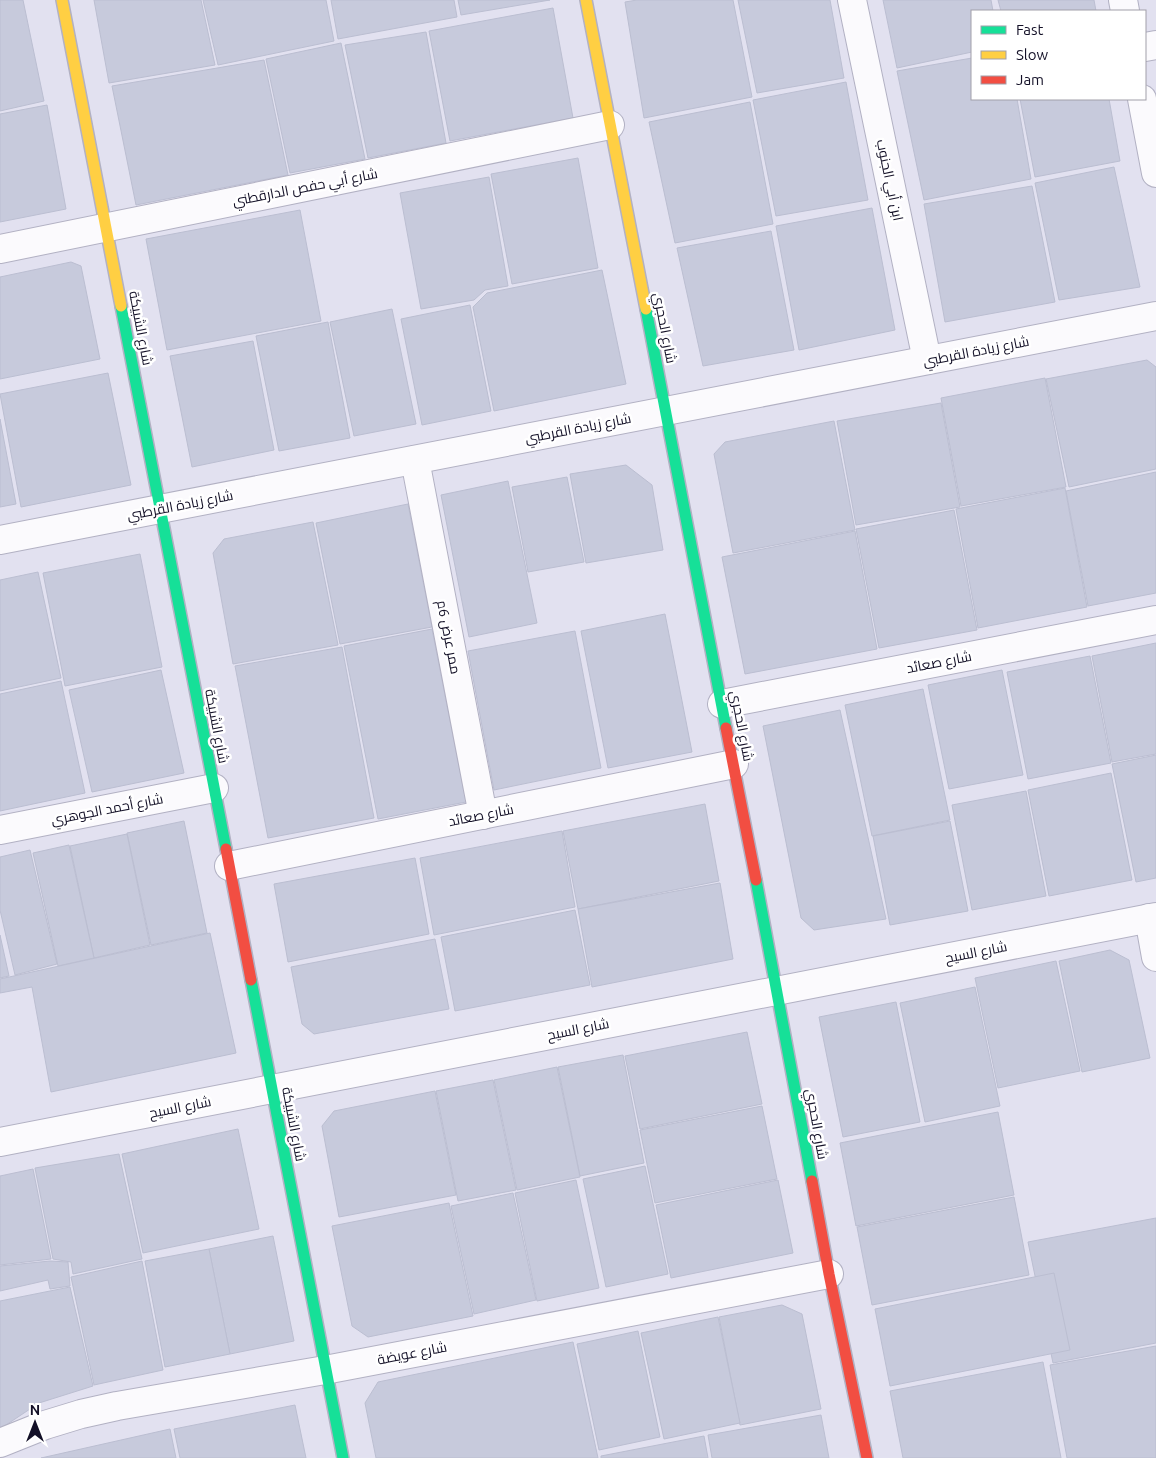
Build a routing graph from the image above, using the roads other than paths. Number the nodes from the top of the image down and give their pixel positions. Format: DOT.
graph roads {
  1 [pos="62,0"];
  2 [pos="586,0"];
  3 [pos="852,0"];
  4 [pos="1142,100"];
  5 [pos="610,125"];
  6 [pos="1156,173"];
  7 [pos="106,227"];
  8 [pos="0,249"];
  9 [pos="1156,316"];
  10 [pos="927,360"];
  11 [pos="665,411"];
  12 [pos="415,460"];
  13 [pos="160,509"];
  14 [pos="0,540"];
  15 [pos="1156,620"];
  16 [pos="722,704"];
  17 [pos="734,764"];
  18 [pos="214,788"];
  19 [pos="483,815"];
  20 [pos="0,830"];
  21 [pos="229,866"];
  22 [pos="1152,917"];
  23 [pos="1156,958"];
  24 [pos="777,990"];
  25 [pos="272,1089"];
  26 [pos="0,1142"];
  27 [pos="828,1274"];
  28 [pos="326,1370"];
  29 [pos="0,1444"];
  30 [pos="342,1458"];
  31 [pos="867,1458"];
  1 -- 7 [label="street, شارع الشبيكة"];
  2 -- 5 [label="street, شارع الحجري"];
  3 -- 10 [label="street, ابن أبي الجنوب"];
  4 -- 6 [label="street"];
  5 -- 7 [label="street, شارع أبي حفص الدارقطني"];
  5 -- 11 [label="street, شارع الحجري"];
  7 -- 8 [label="street, شارع أبي حفص الدارقطني"];
  7 -- 13 [label="street, شارع الشبيكة"];
  9 -- 10 [label="street, شارع زيادة القرطبي"];
  10 -- 11 [label="street, شارع زيادة القرطبي"];
  11 -- 12 [label="street, شارع زيادة القرطبي"];
  11 -- 16 [label="street, شارع الحجري"];
  12 -- 13 [label="street, شارع زيادة القرطبي"];
  12 -- 19 [label="street, ممر عرض 6م"];
  13 -- 14 [label="street, شارع زيادة القرطبي"];
  13 -- 18 [label="street, شارع الشبيكة"];
  15 -- 16 [label="street, شارع صعائد"];
  16 -- 17 [label="street, شارع الحجري"];
  17 -- 19 [label="street, شارع صعائد"];
  17 -- 24 [label="street, شارع الحجري"];
  18 -- 20 [label="street, شارع أحمد الجوهري"];
  18 -- 21 [label="street, شارع الشبيكة"];
  19 -- 21 [label="street, شارع صعائد"];
  21 -- 25 [label="street, شارع الشبيكة"];
  22 -- 23 [label="street"];
  22 -- 24 [label="street, شارع السيح"];
  24 -- 25 [label="street, شارع السيح"];
  24 -- 27 [label="street, شارع الحجري"];
  25 -- 26 [label="street, شارع السيح"];
  25 -- 28 [label="street, شارع الشبيكة"];
  27 -- 28 [label="street, شارع عويضة"];
  27 -- 31 [label="street, شارع الحجري"];
  28 -- 29 [label="street, شارع عويضة"];
  28 -- 30 [label="street, شارع الشبيكة"];
}
